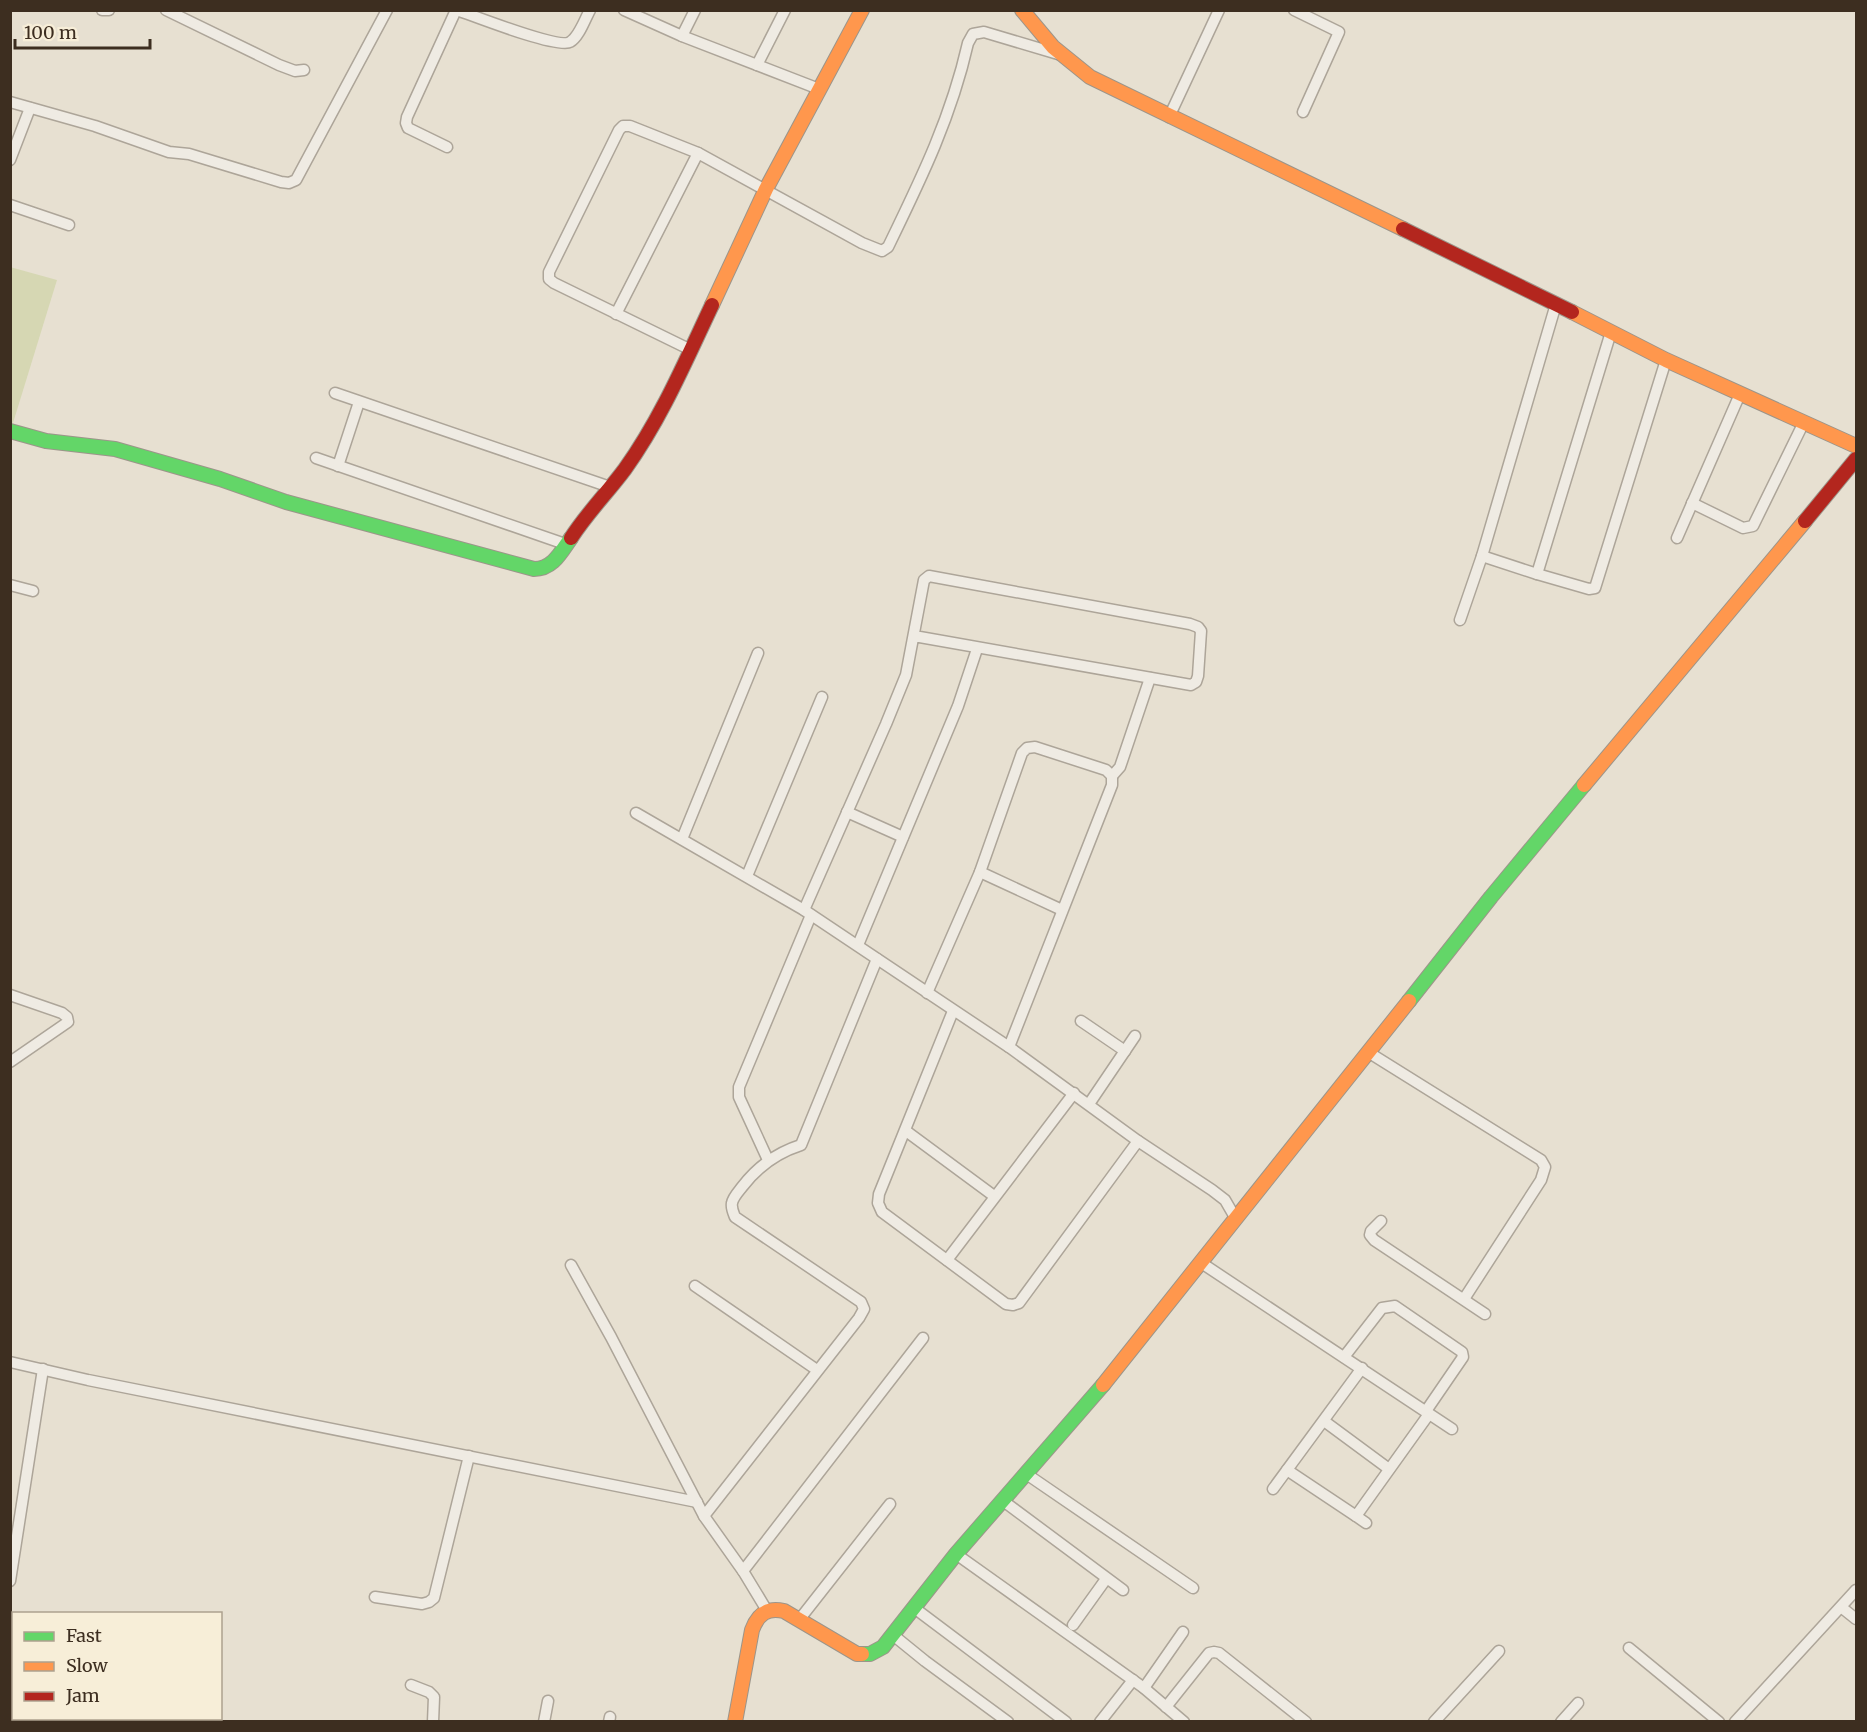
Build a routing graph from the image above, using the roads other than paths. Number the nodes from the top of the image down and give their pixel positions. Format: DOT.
graph roads {
  1 [pos="102,10"];
  2 [pos="109,10"];
  3 [pos="166,10"];
  4 [pos="387,10"];
  5 [pos="457,10"];
  6 [pos="590,10"];
  7 [pos="624,10"];
  8 [pos="695,10"];
  9 [pos="784,10"];
  10 [pos="862,10"];
  11 [pos="1022,10"];
  12 [pos="1218,10"];
  13 [pos="1294,10"];
  14 [pos="682,36"];
  15 [pos="1058,54"];
  16 [pos="757,65"];
  17 [pos="304,70"];
  18 [pos="819,88"];
  19 [pos="10,102"];
  20 [pos="30,108"];
  21 [pos="1303,112"];
  22 [pos="1169,117"];
  23 [pos="447,147"];
  24 [pos="698,153"];
  25 [pos="10,160"];
  26 [pos="766,189"];
  27 [pos="10,205"];
  28 [pos="69,225"];
  29 [pos="1556,304"];
  30 [pos="616,314"];
  31 [pos="1611,332"];
  32 [pos="691,350"];
  33 [pos="1666,360"];
  34 [pos="335,393"];
  35 [pos="1740,394"];
  36 [pos="359,402"];
  37 [pos="1803,422"];
  38 [pos="10,431"];
  39 [pos="1857,446"];
  40 [pos="316,458"];
  41 [pos="1857,459"];
  42 [pos="338,466"];
  43 [pos="610,487"];
  44 [pos="1692,502"];
  45 [pos="1677,538"];
  46 [pos="565,544"];
  47 [pos="1482,556"];
  48 [pos="1537,574"];
  49 [pos="10,585"];
  50 [pos="33,591"];
  51 [pos="1460,620"];
  52 [pos="914,636"];
  53 [pos="977,649"];
  54 [pos="758,653"];
  55 [pos="1150,678"];
  56 [pos="822,698"];
  57 [pos="1112,776"];
  58 [pos="847,812"];
  59 [pos="636,813"];
  60 [pos="903,837"];
  61 [pos="682,839"];
  62 [pos="980,872"];
  63 [pos="747,876"];
  64 [pos="1062,910"];
  65 [pos="807,913"];
  66 [pos="858,945"];
  67 [pos="877,959"];
  68 [pos="927,993"];
  69 [pos="10,995"];
  70 [pos="953,1011"];
  71 [pos="1081,1021"];
  72 [pos="1135,1036"];
  73 [pos="1009,1047"];
  74 [pos="1125,1051"];
  75 [pos="1368,1052"];
  76 [pos="10,1062"];
  77 [pos="1074,1094"];
  78 [pos="1089,1104"];
  79 [pos="906,1131"];
  80 [pos="1138,1141"];
  81 [pos="768,1160"];
  82 [pos="994,1196"];
  83 [pos="1236,1219"];
  84 [pos="1381,1221"];
  85 [pos="947,1260"];
  86 [pos="1200,1262"];
  87 [pos="571,1265"];
  88 [pos="695,1286"];
  89 [pos="1464,1299"];
  90 [pos="1485,1314"];
  91 [pos="923,1338"];
  92 [pos="1344,1357"];
  93 [pos="10,1362"];
  94 [pos="1362,1368"];
  95 [pos="43,1369"];
  96 [pos="817,1370"];
  97 [pos="1427,1412"];
  98 [pos="1324,1420"];
  99 [pos="1452,1429"];
  100 [pos="469,1456"];
  101 [pos="1389,1469"];
  102 [pos="1287,1470"];
  103 [pos="1025,1473"];
  104 [pos="1273,1489"];
  105 [pos="1002,1500"];
  106 [pos="697,1502"];
  107 [pos="890,1504"];
  108 [pos="704,1515"];
  109 [pos="1356,1516"];
  110 [pos="1366,1523"];
  111 [pos="956,1554"];
  112 [pos="743,1571"];
  113 [pos="1106,1579"];
  114 [pos="10,1581"];
  115 [pos="1193,1588"];
  116 [pos="1123,1590"];
  117 [pos="1857,1590"];
  118 [pos="375,1598"];
  119 [pos="913,1607"];
  120 [pos="1841,1607"];
  121 [pos="766,1609"];
  122 [pos="1857,1619"];
  123 [pos="799,1620"];
  124 [pos="1073,1624"];
  125 [pos="1183,1632"];
  126 [pos="893,1635"];
  127 [pos="1629,1648"];
  128 [pos="1499,1651"];
  129 [pos="1133,1680"];
  130 [pos="411,1685"];
  131 [pos="1144,1688"];
  132 [pos="548,1701"];
  133 [pos="1578,1703"];
  134 [pos="1166,1707"];
  135 [pos="434,1722"];
  136 [pos="544,1722"];
  137 [pos="735,1722"];
  138 [pos="1008,1722"];
  139 [pos="1066,1722"];
  140 [pos="1100,1722"];
  141 [pos="1184,1722"];
  142 [pos="1306,1722"];
  143 [pos="1434,1722"];
  144 [pos="1561,1722"];
  145 [pos="1719,1722"];
  146 [pos="1735,1722"];
  1 -- 2 [label="street"];
  3 -- 17 [label="street"];
  4 -- 20 [label="street"];
  5 -- 6 [label="street"];
  5 -- 23 [label="street"];
  7 -- 14 [label="street"];
  8 -- 14 [label="street"];
  9 -- 16 [label="street"];
  10 -- 18 [label="street"];
  11 -- 15 [label="street"];
  12 -- 22 [label="street"];
  13 -- 21 [label="street"];
  14 -- 16 [label="street"];
  15 -- 22 [label="street"];
  15 -- 26 [label="street"];
  16 -- 18 [label="street"];
  18 -- 26 [label="street"];
  19 -- 20 [label="street"];
  20 -- 25 [label="street"];
  22 -- 29 [label="street"];
  24 -- 26 [label="street"];
  24 -- 30 [label="street"];
  24 -- 30 [label="street"];
  26 -- 32 [label="street"];
  27 -- 28 [label="street"];
  29 -- 31 [label="street"];
  29 -- 47 [label="street"];
  30 -- 32 [label="street"];
  31 -- 33 [label="street"];
  31 -- 48 [label="street"];
  32 -- 43 [label="street"];
  33 -- 35 [label="street"];
  33 -- 48 [label="street"];
  34 -- 36 [label="street"];
  35 -- 37 [label="street"];
  35 -- 44 [label="street"];
  36 -- 42 [label="street"];
  36 -- 43 [label="street"];
  37 -- 39 [label="street"];
  37 -- 44 [label="street"];
  38 -- 46 [label="street"];
  40 -- 42 [label="street"];
  41 -- 75 [label="street"];
  42 -- 46 [label="street"];
  43 -- 46 [label="street"];
  44 -- 45 [label="street"];
  47 -- 48 [label="street"];
  47 -- 51 [label="street"];
  49 -- 50 [label="street"];
  52 -- 53 [label="street"];
  52 -- 55 [label="street"];
  52 -- 58 [label="street"];
  53 -- 55 [label="street"];
  53 -- 60 [label="street"];
  54 -- 61 [label="street"];
  55 -- 57 [label="street"];
  56 -- 63 [label="street"];
  57 -- 62 [label="street"];
  57 -- 64 [label="street"];
  58 -- 60 [label="street"];
  58 -- 65 [label="street"];
  59 -- 61 [label="street"];
  60 -- 66 [label="street"];
  61 -- 63 [label="street"];
  62 -- 64 [label="street"];
  62 -- 68 [label="street"];
  63 -- 65 [label="street"];
  64 -- 73 [label="street"];
  65 -- 66 [label="street"];
  65 -- 81 [label="street"];
  66 -- 67 [label="street"];
  67 -- 68 [label="street"];
  67 -- 81 [label="street"];
  68 -- 70 [label="street"];
  69 -- 76 [label="street"];
  70 -- 73 [label="street"];
  70 -- 79 [label="street"];
  71 -- 74 [label="street"];
  72 -- 74 [label="street"];
  73 -- 77 [label="street"];
  74 -- 78 [label="street"];
  75 -- 83 [label="street"];
  75 -- 89 [label="street"];
  77 -- 78 [label="street"];
  77 -- 82 [label="street"];
  78 -- 80 [label="street"];
  79 -- 82 [label="street"];
  79 -- 85 [label="street"];
  80 -- 83 [label="street"];
  80 -- 85 [label="street"];
  81 -- 96 [label="street"];
  82 -- 85 [label="street"];
  83 -- 86 [label="street"];
  84 -- 89 [label="street"];
  86 -- 92 [label="street"];
  86 -- 103 [label="street"];
  87 -- 106 [label="street"];
  88 -- 96 [label="street"];
  89 -- 90 [label="street"];
  91 -- 112 [label="street"];
  92 -- 94 [label="street"];
  92 -- 97 [label="street"];
  93 -- 95 [label="street"];
  94 -- 97 [label="street"];
  94 -- 98 [label="street"];
  95 -- 100 [label="street"];
  95 -- 114 [label="street"];
  96 -- 108 [label="street"];
  97 -- 99 [label="street"];
  97 -- 101 [label="street"];
  98 -- 101 [label="street"];
  98 -- 102 [label="street"];
  100 -- 106 [label="street"];
  100 -- 118 [label="street"];
  101 -- 109 [label="street"];
  102 -- 104 [label="street"];
  102 -- 109 [label="street"];
  103 -- 105 [label="street"];
  103 -- 115 [label="street"];
  105 -- 111 [label="street"];
  105 -- 113 [label="street"];
  106 -- 108 [label="street"];
  107 -- 123 [label="street"];
  108 -- 112 [label="street"];
  109 -- 110 [label="street"];
  111 -- 119 [label="street"];
  111 -- 129 [label="street"];
  112 -- 121 [label="street"];
  113 -- 116 [label="street"];
  113 -- 124 [label="street"];
  117 -- 120 [label="street"];
  119 -- 126 [label="street"];
  119 -- 139 [label="street"];
  120 -- 122 [label="street"];
  120 -- 146 [label="street"];
  121 -- 123 [label="street"];
  121 -- 137 [label="street"];
  123 -- 126 [label="street"];
  125 -- 131 [label="street"];
  126 -- 138 [label="street"];
  127 -- 145 [label="street"];
  128 -- 143 [label="street"];
  129 -- 131 [label="street"];
  129 -- 140 [label="street"];
  130 -- 135 [label="street"];
  131 -- 134 [label="street"];
  132 -- 136 [label="street"];
  133 -- 144 [label="street"];
  134 -- 141 [label="street"];
  134 -- 142 [label="street"];
}
